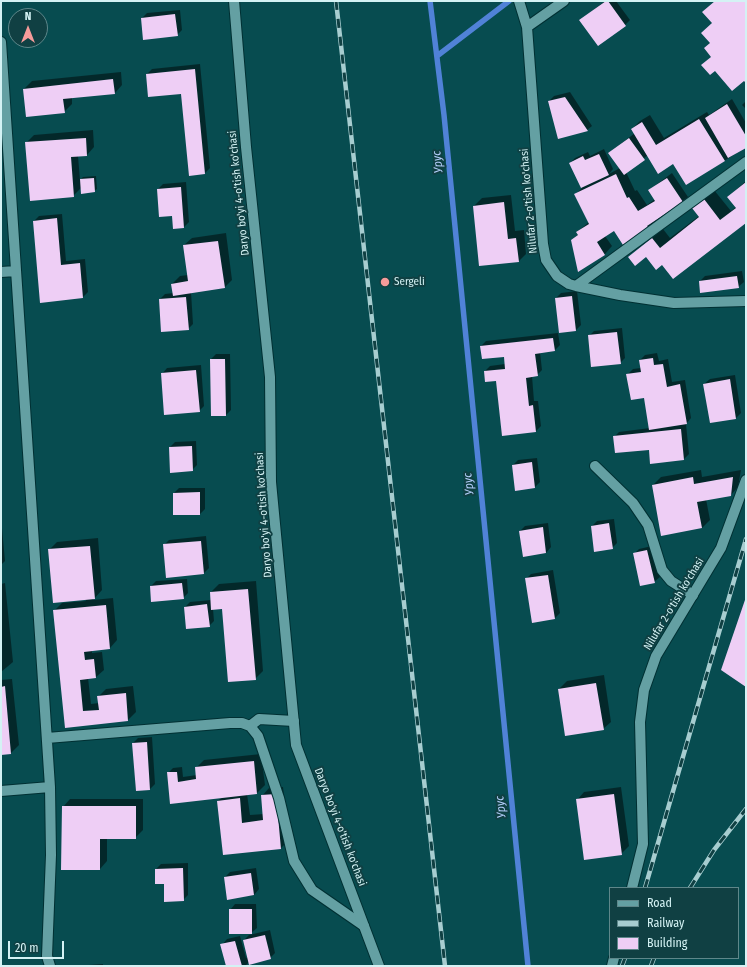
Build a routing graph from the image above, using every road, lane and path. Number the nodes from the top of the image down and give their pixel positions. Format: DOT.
graph roads {
  1 [pos="234,1"];
  2 [pos="519,1"];
  3 [pos="564,1"];
  4 [pos="527,28"];
  5 [pos="1,42"];
  6 [pos="746,162"];
  7 [pos="16,271"];
  8 [pos="1,272"];
  9 [pos="576,286"];
  10 [pos="746,300"];
  11 [pos="595,466"];
  12 [pos="746,480"];
  13 [pos="694,595"];
  14 [pos="294,722"];
  15 [pos="250,726"];
  16 [pos="47,738"];
  17 [pos="50,787"];
  18 [pos="1,791"];
  19 [pos="632,887"];
  20 [pos="364,926"];
  21 [pos="50,966"];
  22 [pos="379,966"];
  1 -- 14 [label="street, Daryo bo'yi 4-o'tish ko'chasi"];
  2 -- 4 [label="street, Nilufar 2-o'tish ko'chasi"];
  3 -- 4 [label="street"];
  4 -- 9 [label="street, Nilufar 2-o'tish ko'chasi"];
  5 -- 7 [label="street"];
  6 -- 9 [label="street"];
  7 -- 8 [label="street"];
  7 -- 16 [label="street"];
  9 -- 10 [label="street, Nilufar 2-o'tish ko'chasi"];
  11 -- 13 [label="street"];
  12 -- 13 [label="street, Nilufar 2-o'tish ko'chasi"];
  13 -- 19 [label="street, Nilufar 2-o'tish ko'chasi"];
  14 -- 15 [label="street"];
  14 -- 20 [label="street, Daryo bo'yi 4-o'tish ko'chasi"];
  15 -- 16 [label="street"];
  15 -- 20 [label="street"];
  16 -- 17 [label="street"];
  17 -- 18 [label="street"];
  17 -- 21 [label="street"];
  20 -- 22 [label="street, Daryo bo'yi 4-o'tish ko'chasi"];
}
